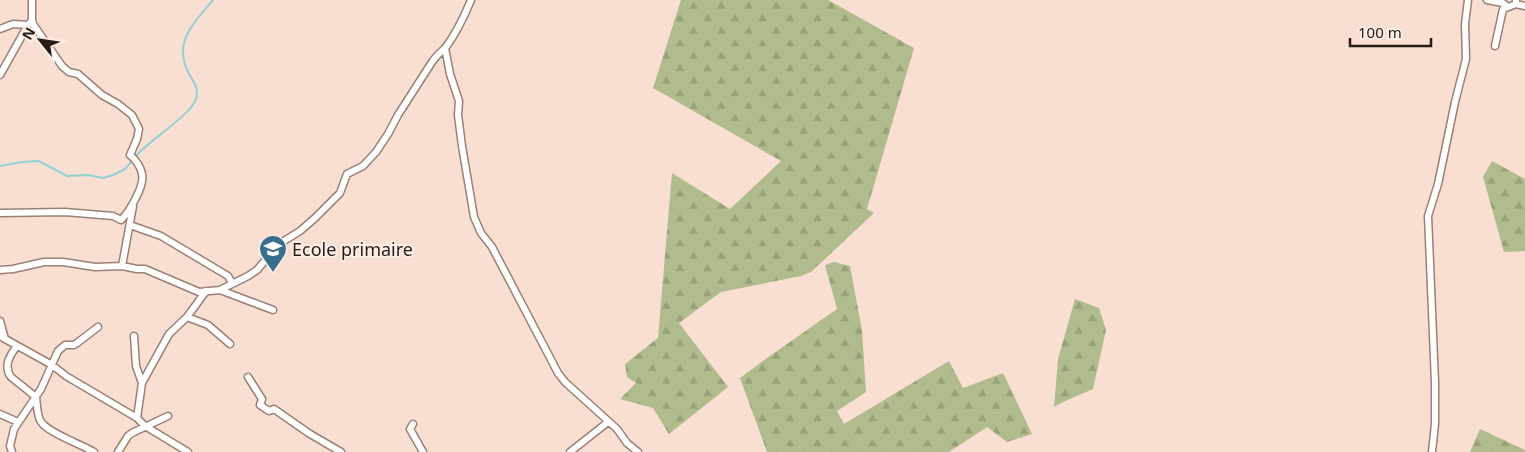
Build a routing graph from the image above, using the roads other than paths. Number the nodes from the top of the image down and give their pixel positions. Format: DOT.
graph roads {
  1 [pos="471,0"];
  2 [pos="1468,0"];
  3 [pos="1487,0"];
  4 [pos="30,1"];
  5 [pos="1516,2"];
  6 [pos="1525,6"];
  7 [pos="1508,7"];
  8 [pos="30,22"];
  9 [pos="0,29"];
  10 [pos="1495,46"];
  11 [pos="445,48"];
  12 [pos="0,75"];
  13 [pos="133,202"];
  14 [pos="0,213"];
  15 [pos="130,226"];
  16 [pos="122,266"];
  17 [pos="0,270"];
  18 [pos="232,283"];
  19 [pos="220,290"];
  20 [pos="206,291"];
  21 [pos="273,310"];
  22 [pos="187,316"];
  23 [pos="0,321"];
  24 [pos="98,327"];
  25 [pos="134,336"];
  26 [pos="3,337"];
  27 [pos="230,344"];
  28 [pos="17,346"];
  29 [pos="52,365"];
  30 [pos="248,377"];
  31 [pos="142,383"];
  32 [pos="36,397"];
  33 [pos="0,414"];
  34 [pos="168,416"];
  35 [pos="137,418"];
  36 [pos="18,422"];
  37 [pos="608,422"];
  38 [pos="413,424"];
  39 [pos="145,426"];
  40 [pos="180,448"];
  41 [pos="12,452"];
  42 [pos="94,452"];
  43 [pos="118,452"];
  44 [pos="173,452"];
  45 [pos="188,452"];
  46 [pos="340,452"];
  47 [pos="423,452"];
  48 [pos="570,452"];
  49 [pos="638,452"];
  50 [pos="1432,452"];
  1 -- 11 [label="street"];
  2 -- 50 [label="street"];
  3 -- 7 [label="street"];
  4 -- 8 [label="street"];
  5 -- 6 [label="street"];
  5 -- 7 [label="street"];
  7 -- 10 [label="street"];
  8 -- 9 [label="street"];
  8 -- 12 [label="street"];
  8 -- 13 [label="street"];
  11 -- 18 [label="street"];
  11 -- 37 [label="street"];
  13 -- 14 [label="street"];
  13 -- 15 [label="street"];
  15 -- 16 [label="street"];
  15 -- 18 [label="street"];
  16 -- 17 [label="street"];
  16 -- 20 [label="street"];
  18 -- 19 [label="street"];
  19 -- 20 [label="street"];
  19 -- 21 [label="street"];
  20 -- 22 [label="street"];
  22 -- 27 [label="street"];
  22 -- 31 [label="street"];
  23 -- 26 [label="street"];
  24 -- 29 [label="street"];
  25 -- 31 [label="street"];
  26 -- 28 [label="street"];
  28 -- 29 [label="street"];
  28 -- 32 [label="street"];
  29 -- 32 [label="street"];
  29 -- 35 [label="street"];
  30 -- 46 [label="street"];
  31 -- 35 [label="street"];
  32 -- 36 [label="street"];
  32 -- 42 [label="street"];
  33 -- 36 [label="street"];
  34 -- 39 [label="street"];
  35 -- 39 [label="street"];
  36 -- 41 [label="street"];
  37 -- 48 [label="street"];
  37 -- 49 [label="street"];
  38 -- 47 [label="street"];
  39 -- 40 [label="street"];
  39 -- 43 [label="street"];
  40 -- 44 [label="street"];
  40 -- 45 [label="street"];
}
